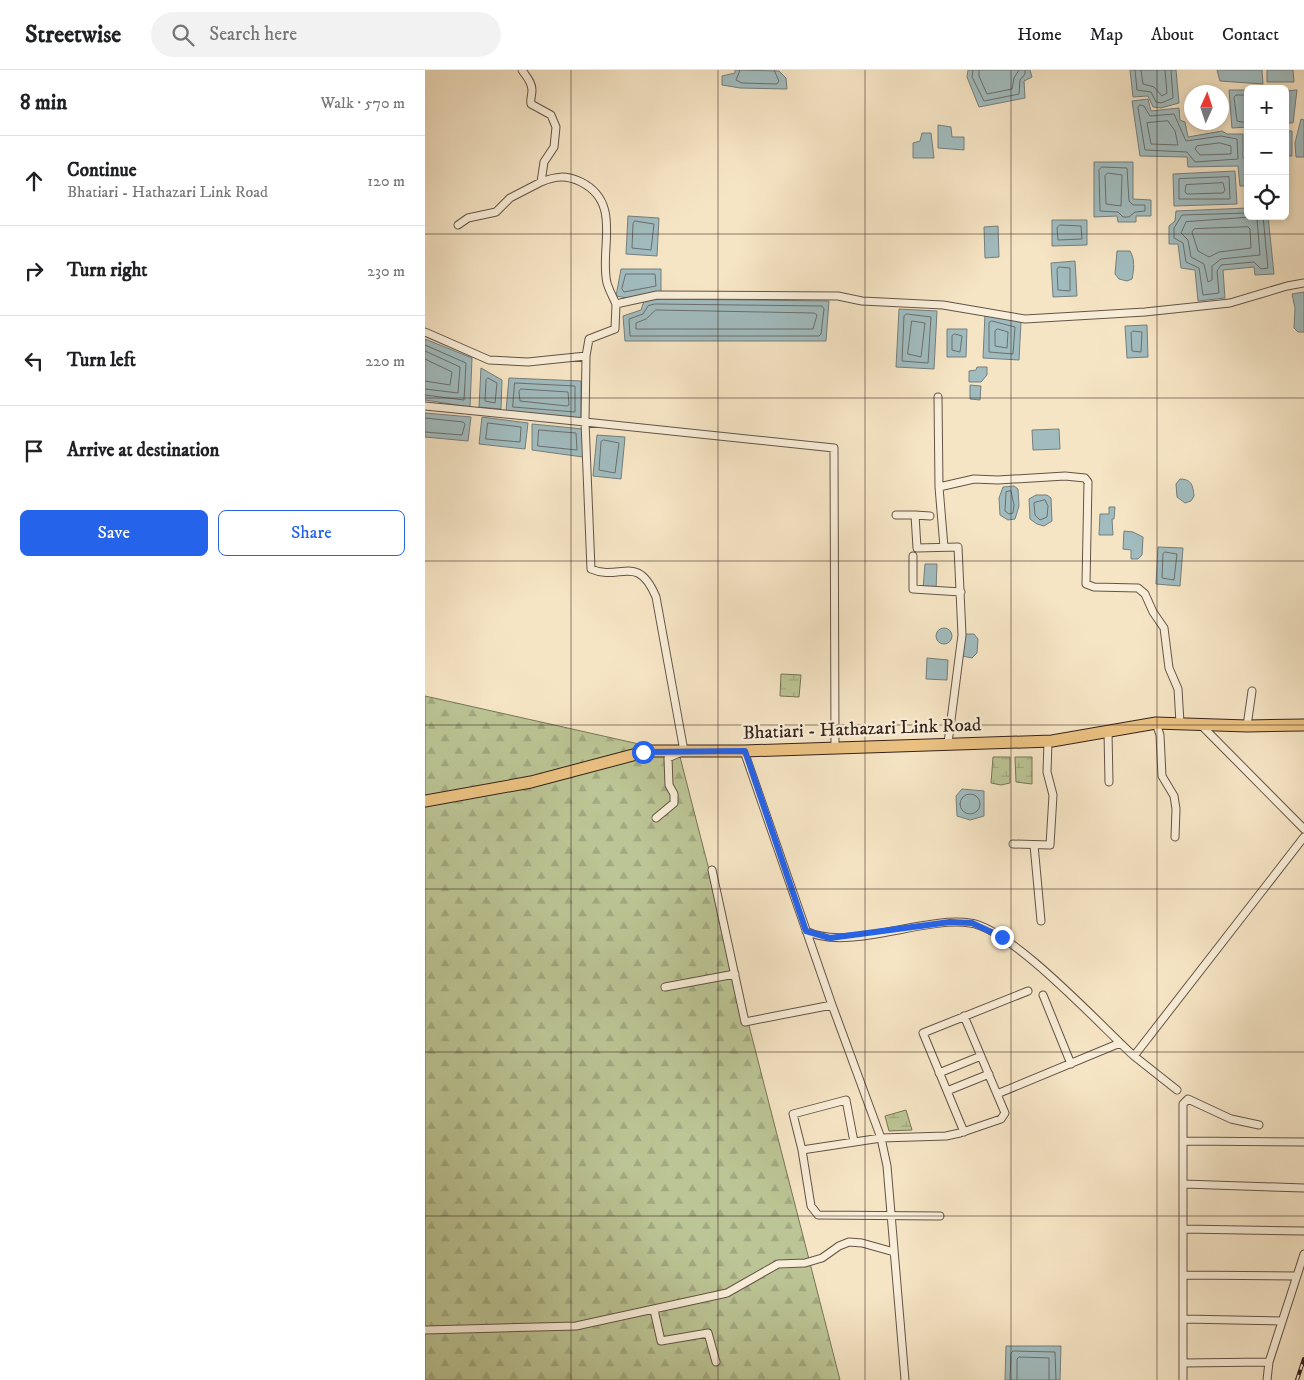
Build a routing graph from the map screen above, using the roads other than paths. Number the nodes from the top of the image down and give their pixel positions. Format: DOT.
graph roads {
  1 [pos="522,70"];
  2 [pos="541,182"];
  3 [pos="458,225"];
  4 [pos="1304,283"];
  5 [pos="616,304"];
  6 [pos="425,332"];
  7 [pos="586,356"];
  8 [pos="938,397"];
  9 [pos="425,406"];
  10 [pos="585,422"];
  11 [pos="939,487"];
  12 [pos="896,514"];
  13 [pos="915,515"];
  14 [pos="930,516"];
  15 [pos="944,548"];
  16 [pos="913,556"];
  17 [pos="961,592"];
  18 [pos="1252,691"];
  19 [pos="1156,723"];
  20 [pos="1180,723"];
  21 [pos="1200,724"];
  22 [pos="1304,725"];
  23 [pos="1247,726"];
  24 [pos="1108,732"];
  25 [pos="1048,741"];
  26 [pos="949,743"];
  27 [pos="835,747"];
  28 [pos="684,751"];
  29 [pos="745,751"];
  30 [pos="1109,782"];
  31 [pos="425,801"];
  32 [pos="656,818"];
  33 [pos="1304,829"];
  34 [pos="1175,837"];
  35 [pos="1304,837"];
  36 [pos="1013,844"];
  37 [pos="1035,845"];
  38 [pos="712,870"];
  39 [pos="1041,921"];
  40 [pos="806,931"];
  41 [pos="735,974"];
  42 [pos="665,987"];
  43 [pos="1028,991"];
  44 [pos="1043,995"];
  45 [pos="832,1005"];
  46 [pos="964,1016"];
  47 [pos="1121,1044"];
  48 [pos="981,1056"];
  49 [pos="1134,1056"];
  50 [pos="1071,1064"];
  51 [pos="939,1073"];
  52 [pos="989,1074"];
  53 [pos="1177,1090"];
  54 [pos="947,1091"];
  55 [pos="997,1094"];
  56 [pos="1259,1125"];
  57 [pos="964,1132"];
  58 [pos="881,1138"];
  59 [pos="1183,1141"];
  60 [pos="854,1142"];
  61 [pos="1304,1142"];
  62 [pos="803,1150"];
  63 [pos="1183,1184"];
  64 [pos="1304,1188"];
  65 [pos="939,1216"];
  66 [pos="890,1217"];
  67 [pos="1183,1229"];
  68 [pos="1304,1231"];
  69 [pos="895,1252"];
  70 [pos="1304,1254"];
  71 [pos="1183,1275"];
  72 [pos="1296,1276"];
  73 [pos="654,1310"];
  74 [pos="1183,1319"];
  75 [pos="1282,1321"];
  76 [pos="425,1330"];
  77 [pos="716,1362"];
  78 [pos="1269,1362"];
  79 [pos="1183,1363"];
  80 [pos="905,1380"];
  81 [pos="1183,1380"];
  82 [pos="1267,1380"];
  1 -- 2 [label="street"];
  2 -- 3 [label="street"];
  2 -- 5 [label="street"];
  4 -- 5 [label="street"];
  5 -- 7 [label="street"];
  6 -- 7 [label="street"];
  7 -- 10 [label="street"];
  8 -- 11 [label="street"];
  9 -- 10 [label="street"];
  10 -- 27 [label="street"];
  10 -- 28 [label="street"];
  11 -- 15 [label="street"];
  11 -- 20 [label="street"];
  12 -- 13 [label="street"];
  13 -- 14 [label="street"];
  13 -- 15 [label="street"];
  15 -- 17 [label="street"];
  16 -- 17 [label="street"];
  17 -- 26 [label="street"];
  18 -- 23 [label="street"];
  19 -- 20 [label="main road, Bhatiari - Hathazari Link Road"];
  19 -- 24 [label="main road, Bhatiari - Hathazari Link Road"];
  19 -- 34 [label="street"];
  20 -- 21 [label="main road, Bhatiari - Hathazari Link Road"];
  21 -- 23 [label="main road, Bhatiari - Hathazari Link Road"];
  21 -- 33 [label="street"];
  22 -- 23 [label="main road, Bhatiari - Hathazari Link Road"];
  24 -- 25 [label="main road, Bhatiari - Hathazari Link Road"];
  24 -- 30 [label="street"];
  25 -- 26 [label="main road, Bhatiari - Hathazari Link Road"];
  25 -- 37 [label="street"];
  26 -- 27 [label="main road, Bhatiari - Hathazari Link Road"];
  27 -- 29 [label="main road, Bhatiari - Hathazari Link Road"];
  28 -- 29 [label="main road, Bhatiari - Hathazari Link Road"];
  28 -- 31 [label="main road, Bhatiari - Hathazari Link Road"];
  28 -- 32 [label="street"];
  29 -- 40 [label="street"];
  35 -- 49 [label="street"];
  36 -- 37 [label="street"];
  37 -- 39 [label="street"];
  38 -- 41 [label="street"];
  40 -- 45 [label="street"];
  40 -- 47 [label="street"];
  41 -- 42 [label="street"];
  41 -- 45 [label="street"];
  43 -- 46 [label="street"];
  44 -- 50 [label="street"];
  45 -- 58 [label="street"];
  46 -- 48 [label="street"];
  46 -- 51 [label="street"];
  47 -- 49 [label="street"];
  47 -- 50 [label="street"];
  48 -- 51 [label="street"];
  48 -- 52 [label="street"];
  49 -- 53 [label="street"];
  50 -- 55 [label="street"];
  51 -- 54 [label="street"];
  52 -- 54 [label="street"];
  52 -- 55 [label="street"];
  54 -- 57 [label="street"];
  55 -- 57 [label="street"];
  56 -- 59 [label="street"];
  57 -- 58 [label="street"];
  58 -- 60 [label="street"];
  58 -- 66 [label="street"];
  59 -- 61 [label="street"];
  59 -- 63 [label="street"];
  60 -- 62 [label="street"];
  60 -- 62 [label="street"];
  62 -- 66 [label="street"];
  63 -- 64 [label="street"];
  63 -- 67 [label="street"];
  65 -- 66 [label="street"];
  66 -- 69 [label="street"];
  67 -- 68 [label="street"];
  67 -- 71 [label="street"];
  69 -- 73 [label="street"];
  69 -- 80 [label="street"];
  70 -- 72 [label="street"];
  71 -- 72 [label="street"];
  71 -- 74 [label="street"];
  72 -- 75 [label="street"];
  73 -- 76 [label="street"];
  73 -- 77 [label="street"];
  74 -- 75 [label="street"];
  74 -- 79 [label="street"];
  75 -- 78 [label="street"];
  78 -- 79 [label="street"];
  78 -- 82 [label="street"];
  79 -- 81 [label="street"];
}
